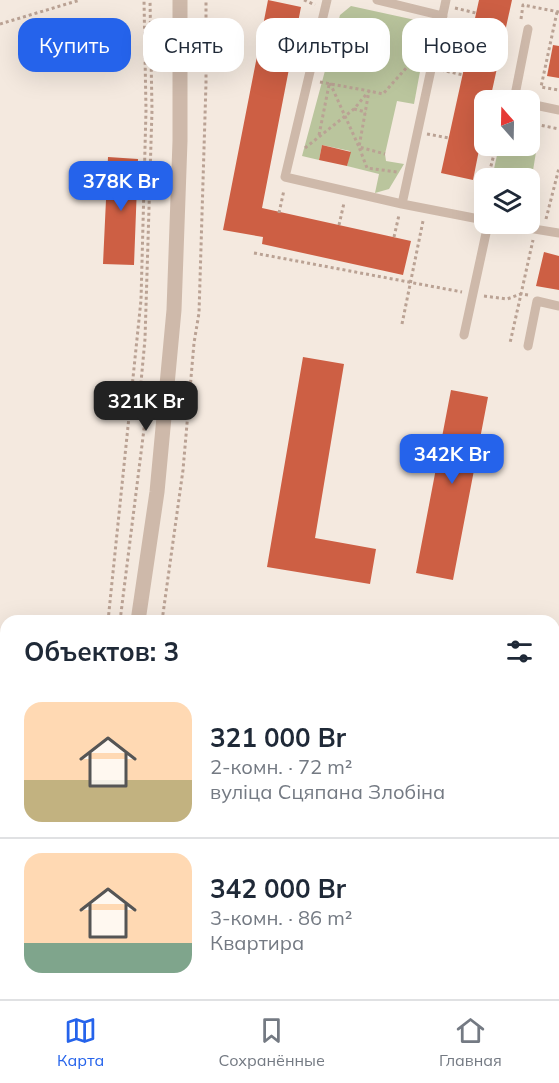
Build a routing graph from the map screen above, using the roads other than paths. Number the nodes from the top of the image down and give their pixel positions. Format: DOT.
graph roads {
  1 [pos="180,0"];
  2 [pos="376,0"];
  3 [pos="446,0"];
  4 [pos="323,3"];
  5 [pos="443,16"];
  6 [pos="528,29"];
  7 [pos="516,90"];
  8 [pos="540,106"];
  9 [pos="559,110"];
  10 [pos="402,204"];
  11 [pos="474,218"];
  12 [pos="540,231"];
  13 [pos="559,233"];
  14 [pos="486,234"];
  15 [pos="559,306"];
  16 [pos="464,335"];
  17 [pos="528,346"];
  18 [pos="139,615"];
  1 -- 18 [label="street"];
  2 -- 5 [label="lane"];
  3 -- 5 [label="lane"];
  4 -- 10 [label="lane"];
  5 -- 10 [label="lane"];
  6 -- 7 [label="lane"];
  8 -- 9 [label="lane"];
  10 -- 11 [label="lane"];
  12 -- 13 [label="lane"];
  14 -- 16 [label="lane"];
  15 -- 17 [label="lane"];
}
